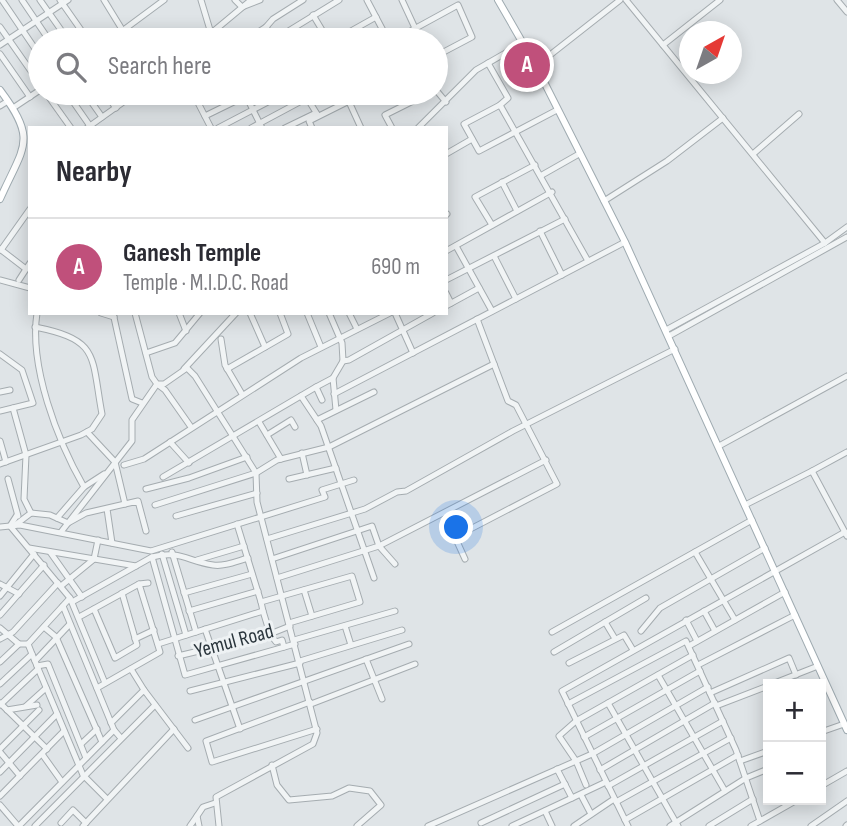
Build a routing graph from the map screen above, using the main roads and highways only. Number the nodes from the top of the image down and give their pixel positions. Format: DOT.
graph roads {
  1 [pos="500,1"];
  2 [pos="0,90"];
  3 [pos="27,139"];
  4 [pos="0,199"];
  5 [pos="846,727"];
  1 -- 5 [label="main road"];
  2 -- 3 [label="main road"];
  3 -- 4 [label="main road"];
}
